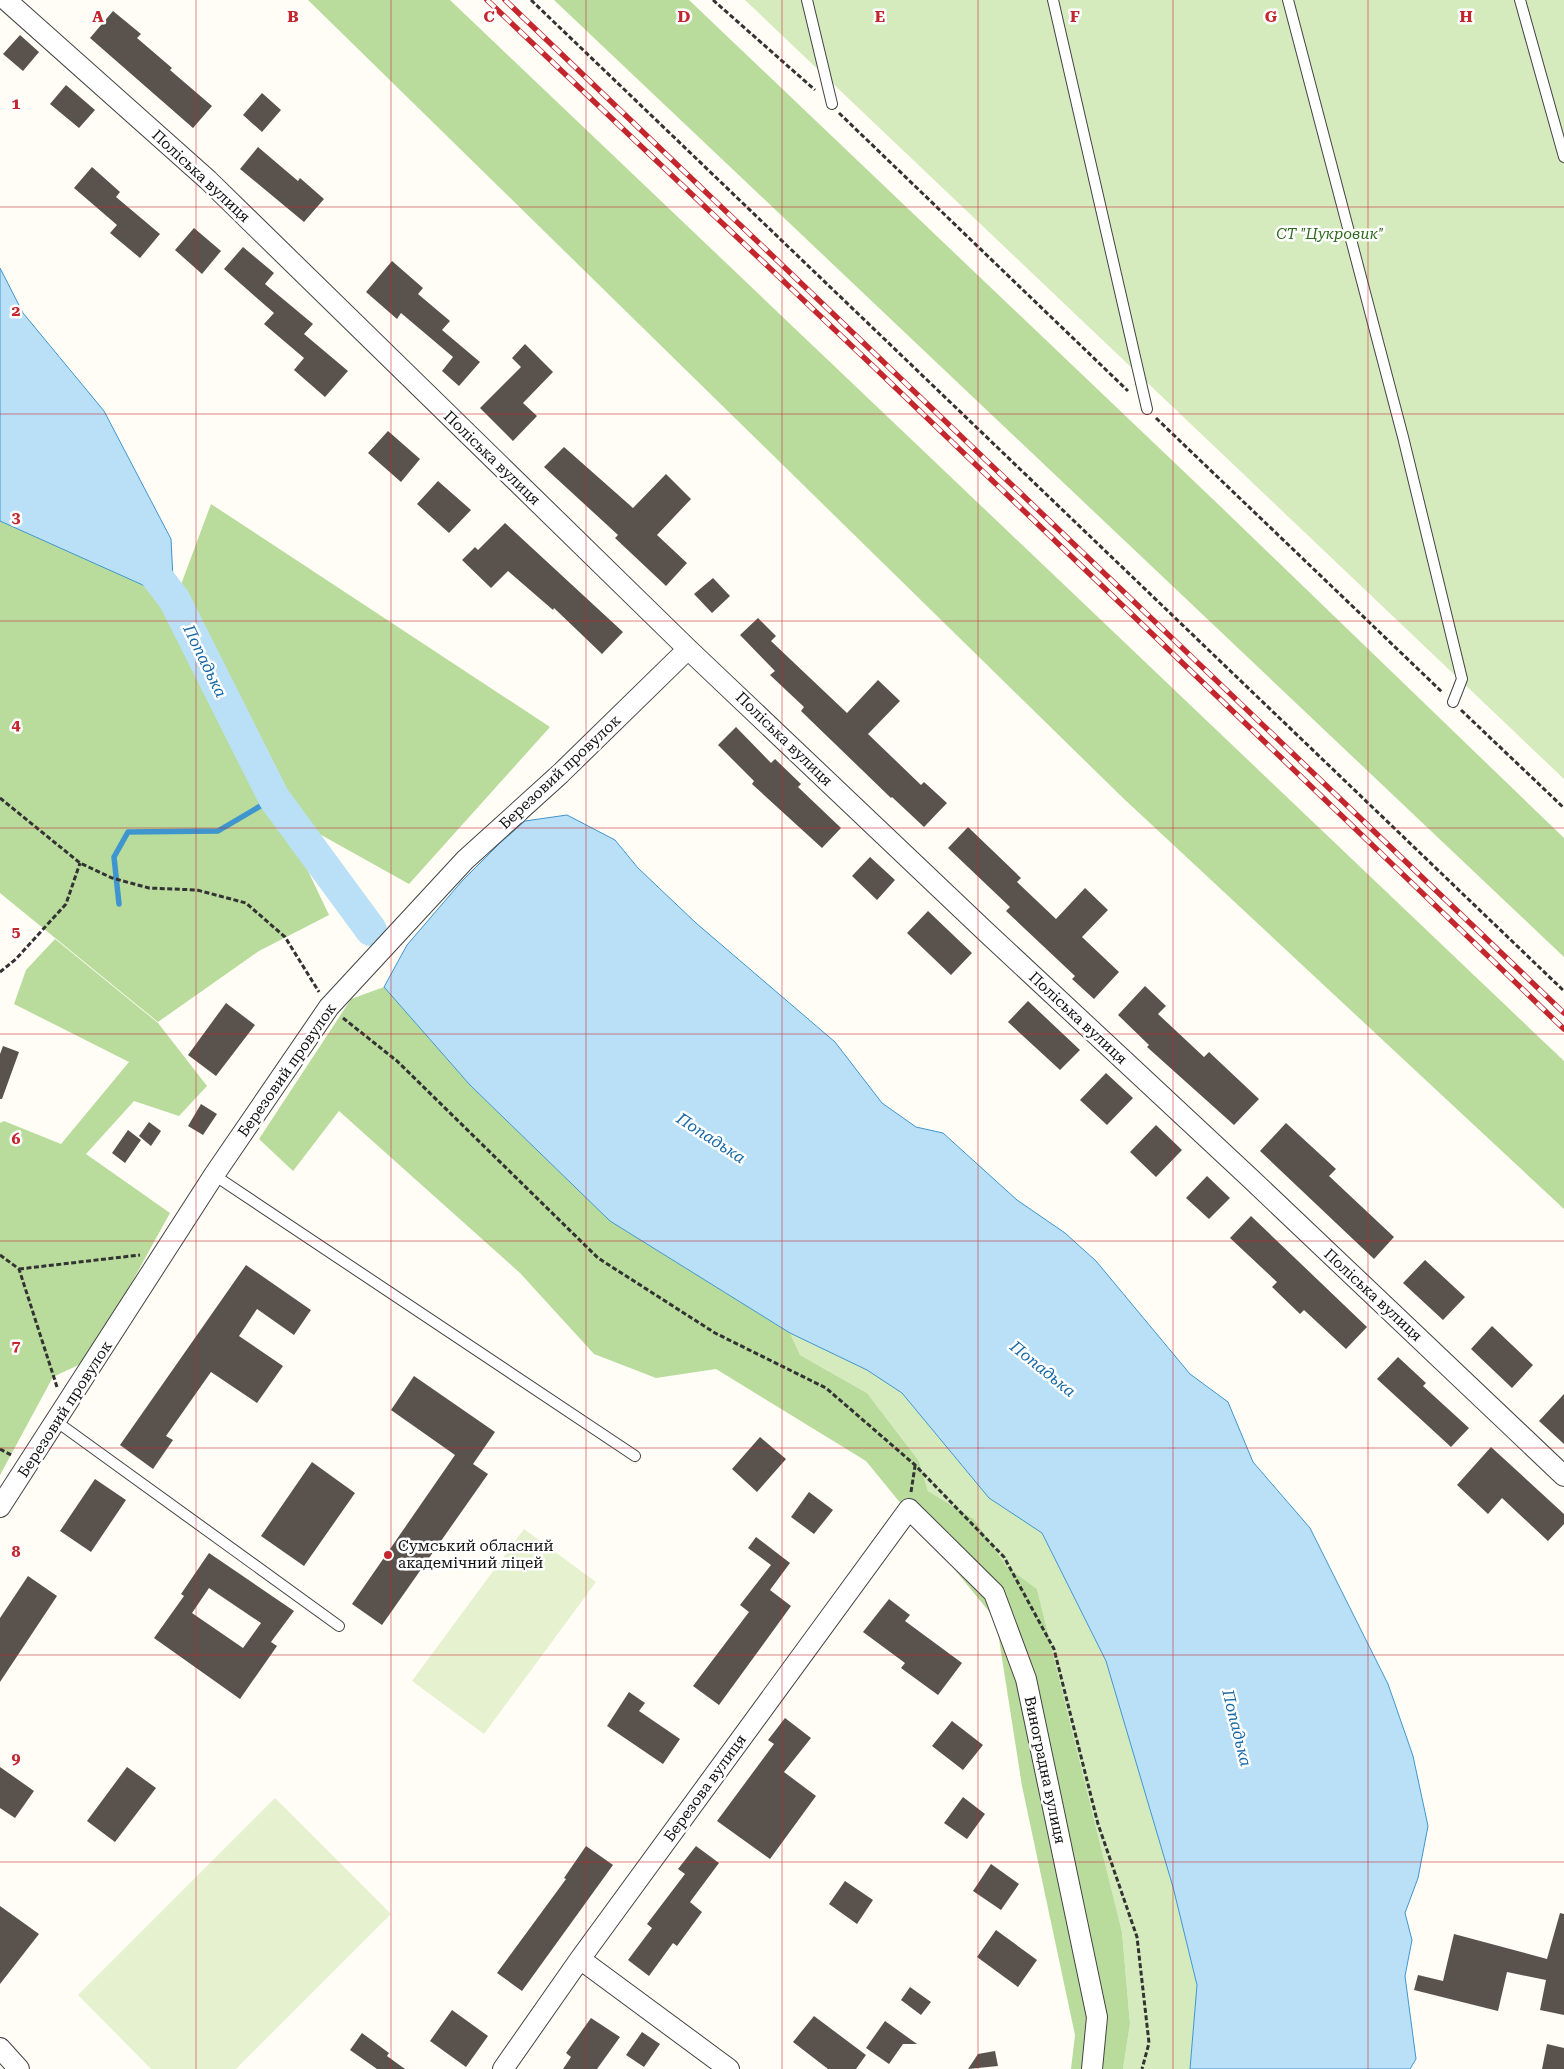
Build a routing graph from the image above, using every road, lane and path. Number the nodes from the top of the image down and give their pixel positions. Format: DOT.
graph roads {
  1 [pos="6,0"];
  2 [pos="531,0"];
  3 [pos="713,0"];
  4 [pos="808,0"];
  5 [pos="1053,0"];
  6 [pos="1288,0"];
  7 [pos="1520,0"];
  8 [pos="832,104"];
  9 [pos="1564,157"];
  10 [pos="1147,409"];
  11 [pos="688,649"];
  12 [pos="1453,702"];
  13 [pos="0,799"];
  14 [pos="1564,808"];
  15 [pos="80,863"];
  16 [pos="0,972"];
  17 [pos="1564,991"];
  18 [pos="329,1007"];
  19 [pos="214,1175"];
  20 [pos="165,1252"];
  21 [pos="0,1255"];
  22 [pos="19,1269"];
  23 [pos="61,1416"];
  24 [pos="634,1456"];
  25 [pos="915,1465"];
  26 [pos="1564,1476"];
  27 [pos="0,1507"];
  28 [pos="909,1509"];
  29 [pos="340,1626"];
  30 [pos="580,1959"];
  31 [pos="0,2048"];
  32 [pos="19,2069"];
  33 [pos="503,2069"];
  34 [pos="729,2069"];
  35 [pos="1092,2069"];
  36 [pos="1142,2069"];
  1 -- 11 [label="street, Поліська вулиця"];
  2 -- 17 [label="path"];
  3 -- 8 [label="path"];
  4 -- 8 [label="lane"];
  5 -- 10 [label="lane"];
  6 -- 12 [label="lane"];
  7 -- 9 [label="lane"];
  8 -- 10 [label="path"];
  10 -- 12 [label="path"];
  11 -- 18 [label="street, Березовий провулок"];
  11 -- 26 [label="street, Поліська вулиця"];
  12 -- 14 [label="path"];
  13 -- 15 [label="path"];
  15 -- 16 [label="path"];
  15 -- 18 [label="path"];
  18 -- 19 [label="street, Березовий провулок"];
  18 -- 25 [label="path"];
  19 -- 20 [label="street, Березовий провулок"];
  19 -- 24 [label="lane"];
  20 -- 22 [label="path"];
  20 -- 23 [label="street, Березовий провулок"];
  21 -- 22 [label="path"];
  22 -- 23 [label="path"];
  23 -- 27 [label="street, Березовий провулок"];
  23 -- 29 [label="lane"];
  25 -- 28 [label="path"];
  25 -- 36 [label="path"];
  28 -- 30 [label="street, Березова вулиця"];
  28 -- 35 [label="street, Виноградна вулиця"];
  30 -- 33 [label="street, Березова вулиця"];
  30 -- 34 [label="street"];
  31 -- 32 [label="street"];
}
